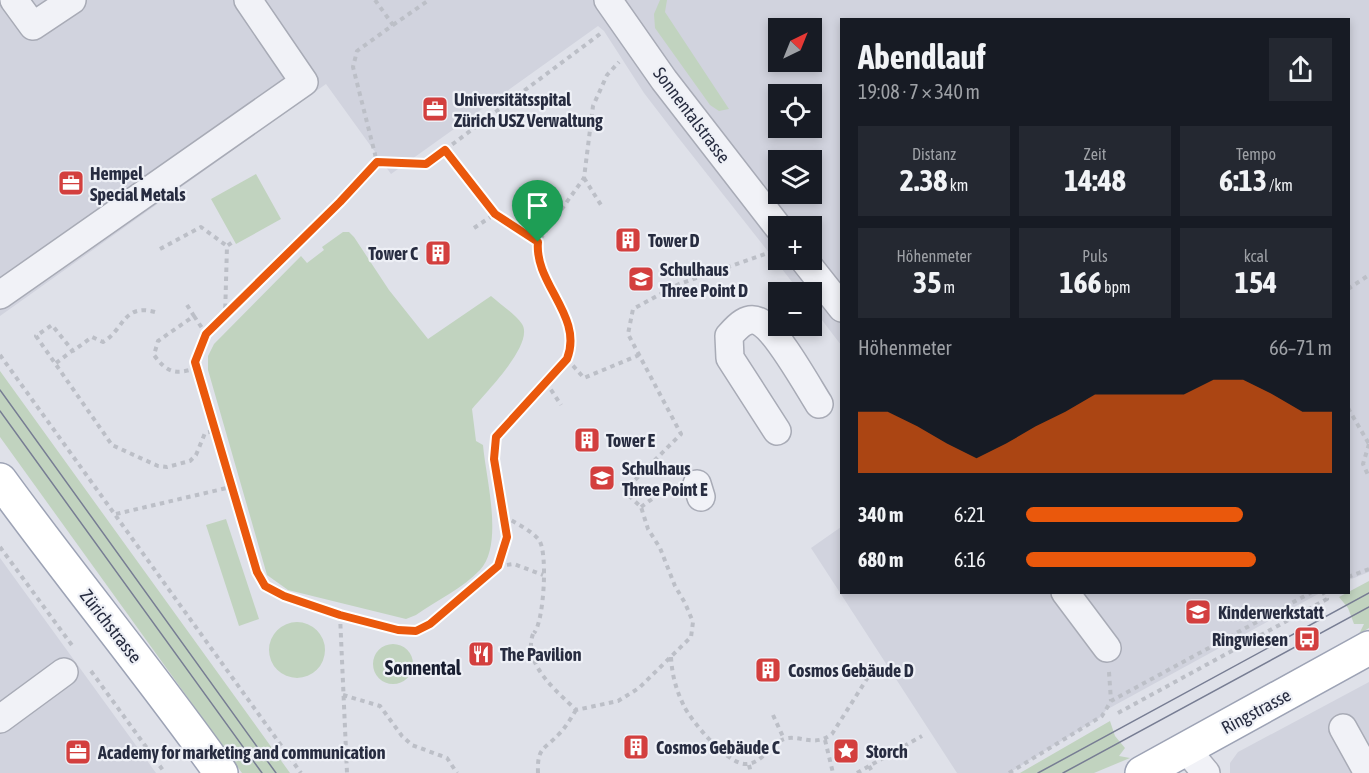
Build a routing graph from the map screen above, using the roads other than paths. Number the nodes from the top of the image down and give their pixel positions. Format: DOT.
graph roads {
  1 [pos="14,0"];
  2 [pos="72,0"];
  3 [pos="248,0"];
  4 [pos="612,1"];
  5 [pos="768,228"];
  6 [pos="812,270"];
  7 [pos="0,295"];
  8 [pos="840,305"];
  9 [pos="819,404"];
  10 [pos="777,431"];
  11 [pos="0,480"];
  12 [pos="1066,594"];
  13 [pos="1107,648"];
  14 [pos="1369,648"];
  15 [pos="64,672"];
  16 [pos="0,719"];
  17 [pos="1343,728"];
  18 [pos="1196,761"];
  19 [pos="221,773"];
  20 [pos="1142,773"];
  21 [pos="1368,773"];
  1 -- 2 [label="street"];
  3 -- 7 [label="street"];
  4 -- 5 [label="street, Sonnentalstrasse"];
  6 -- 8 [label="street"];
  9 -- 10 [label="street"];
  11 -- 19 [label="main road, Zürichstrasse"];
  12 -- 13 [label="street"];
  14 -- 18 [label="main road, Ringstrasse"];
  15 -- 16 [label="street"];
  17 -- 21 [label="street"];
  18 -- 20 [label="main road, Ringstrasse"];
}
